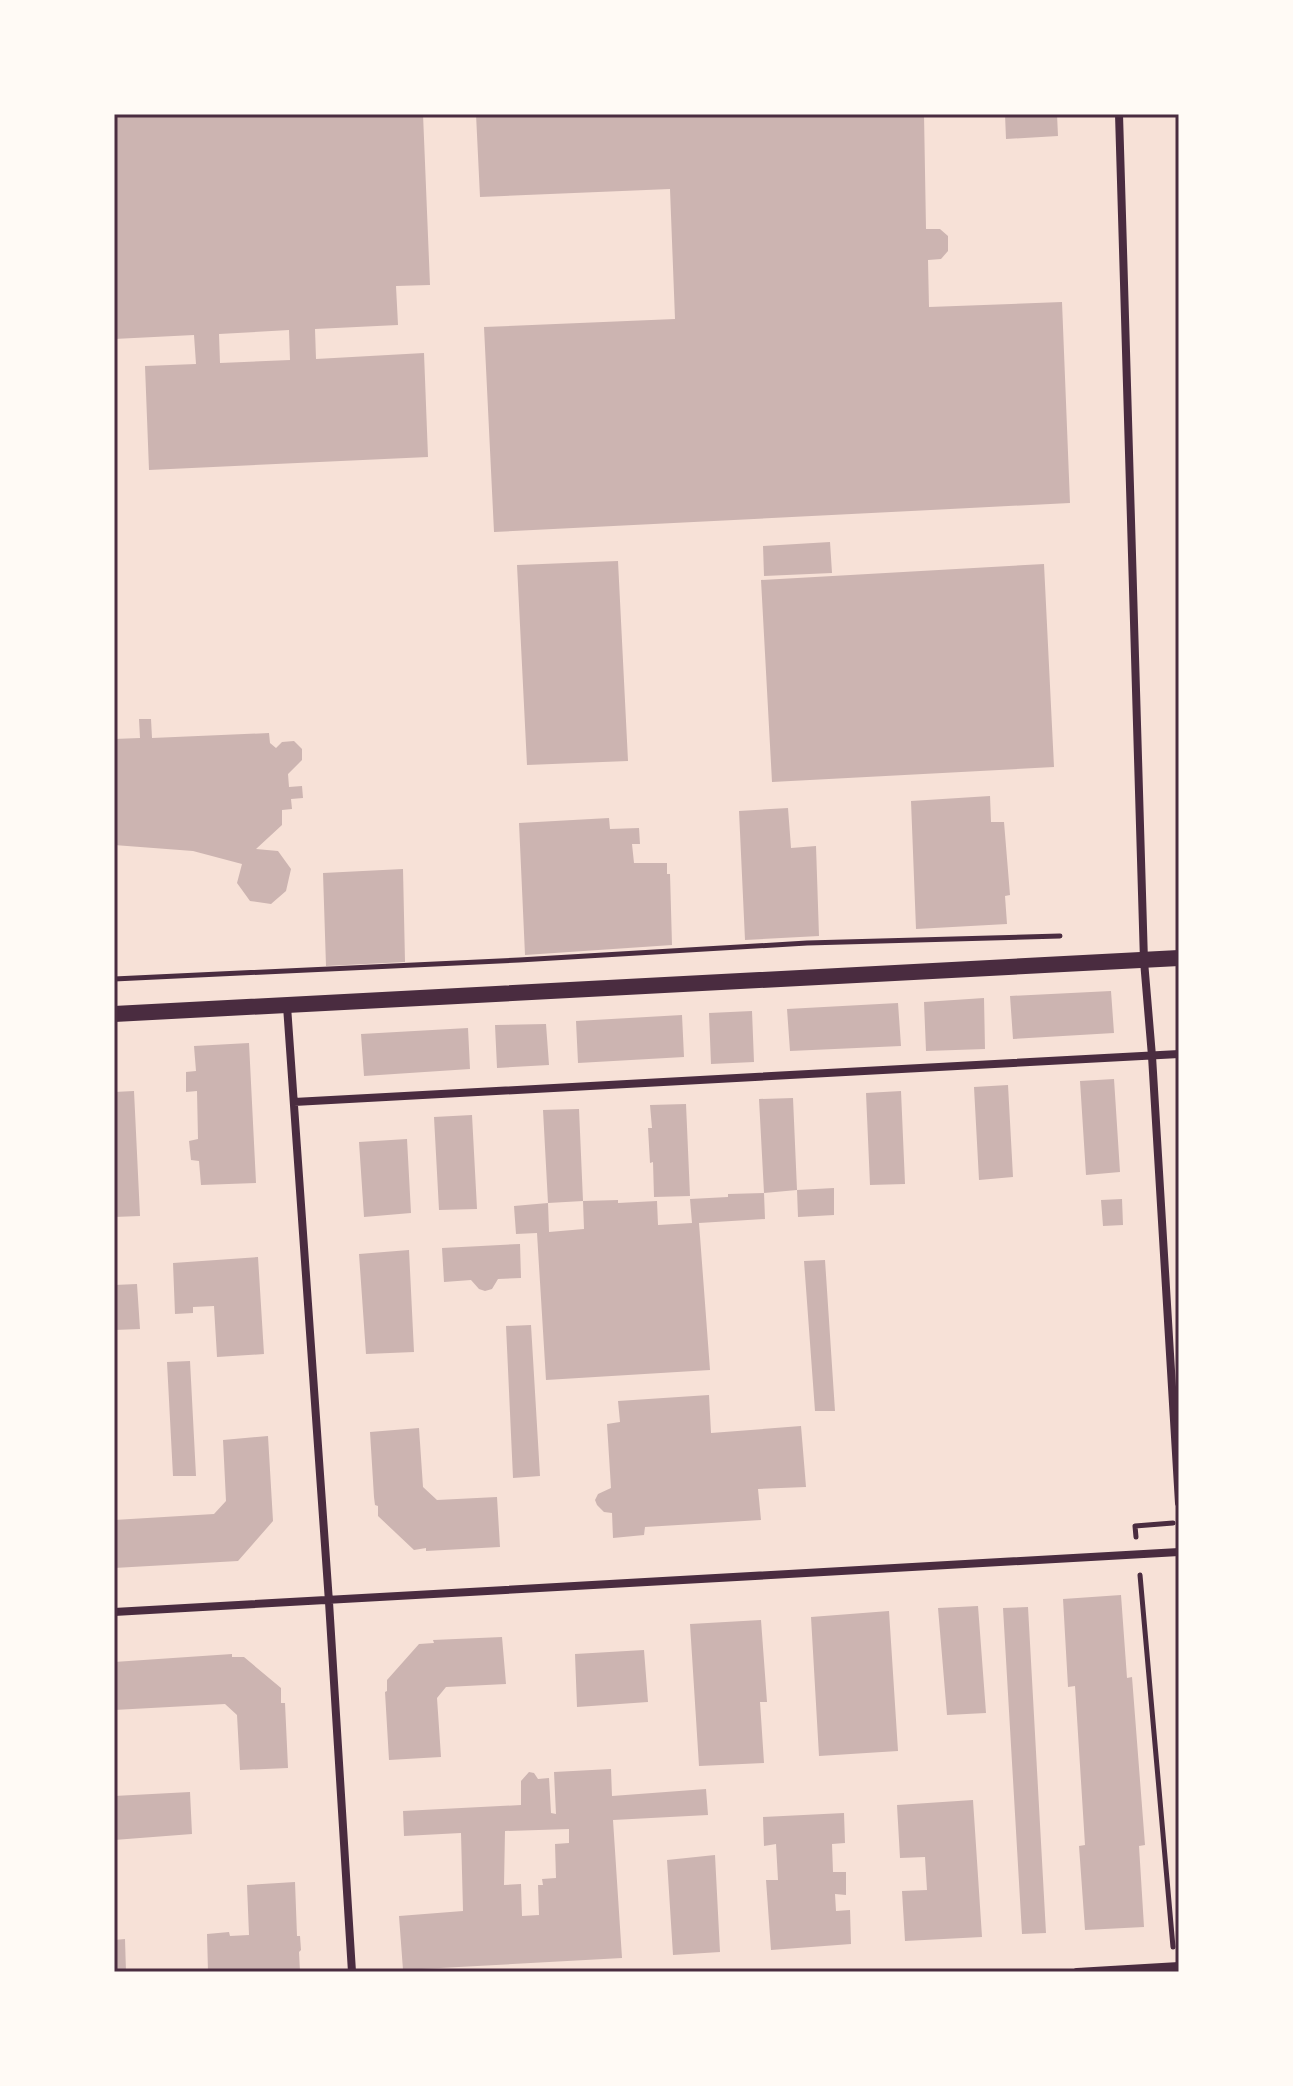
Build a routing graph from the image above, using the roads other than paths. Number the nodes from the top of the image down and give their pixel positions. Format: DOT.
graph roads {
  1 [pos="1119,114"];
  2 [pos="1179,958"];
  3 [pos="1144,961"];
  4 [pos="287,1006"];
  5 [pos="114,1014"];
  6 [pos="1179,1054"];
  7 [pos="1152,1056"];
  8 [pos="294,1102"];
  9 [pos="1179,1503"];
  10 [pos="1179,1552"];
  11 [pos="329,1602"];
  12 [pos="114,1612"];
  13 [pos="1177,1966"];
  14 [pos="352,1972"];
  15 [pos="1077,1972"];
  1 -- 3 [label="street"];
  2 -- 3 [label="main road"];
  3 -- 4 [label="main road"];
  3 -- 7 [label="street"];
  4 -- 5 [label="main road"];
  4 -- 8 [label="street"];
  6 -- 7 [label="street"];
  7 -- 8 [label="street"];
  7 -- 9 [label="street"];
  8 -- 11 [label="street"];
  10 -- 11 [label="street"];
  11 -- 12 [label="street"];
  11 -- 14 [label="street"];
  13 -- 15 [label="street"];
}
